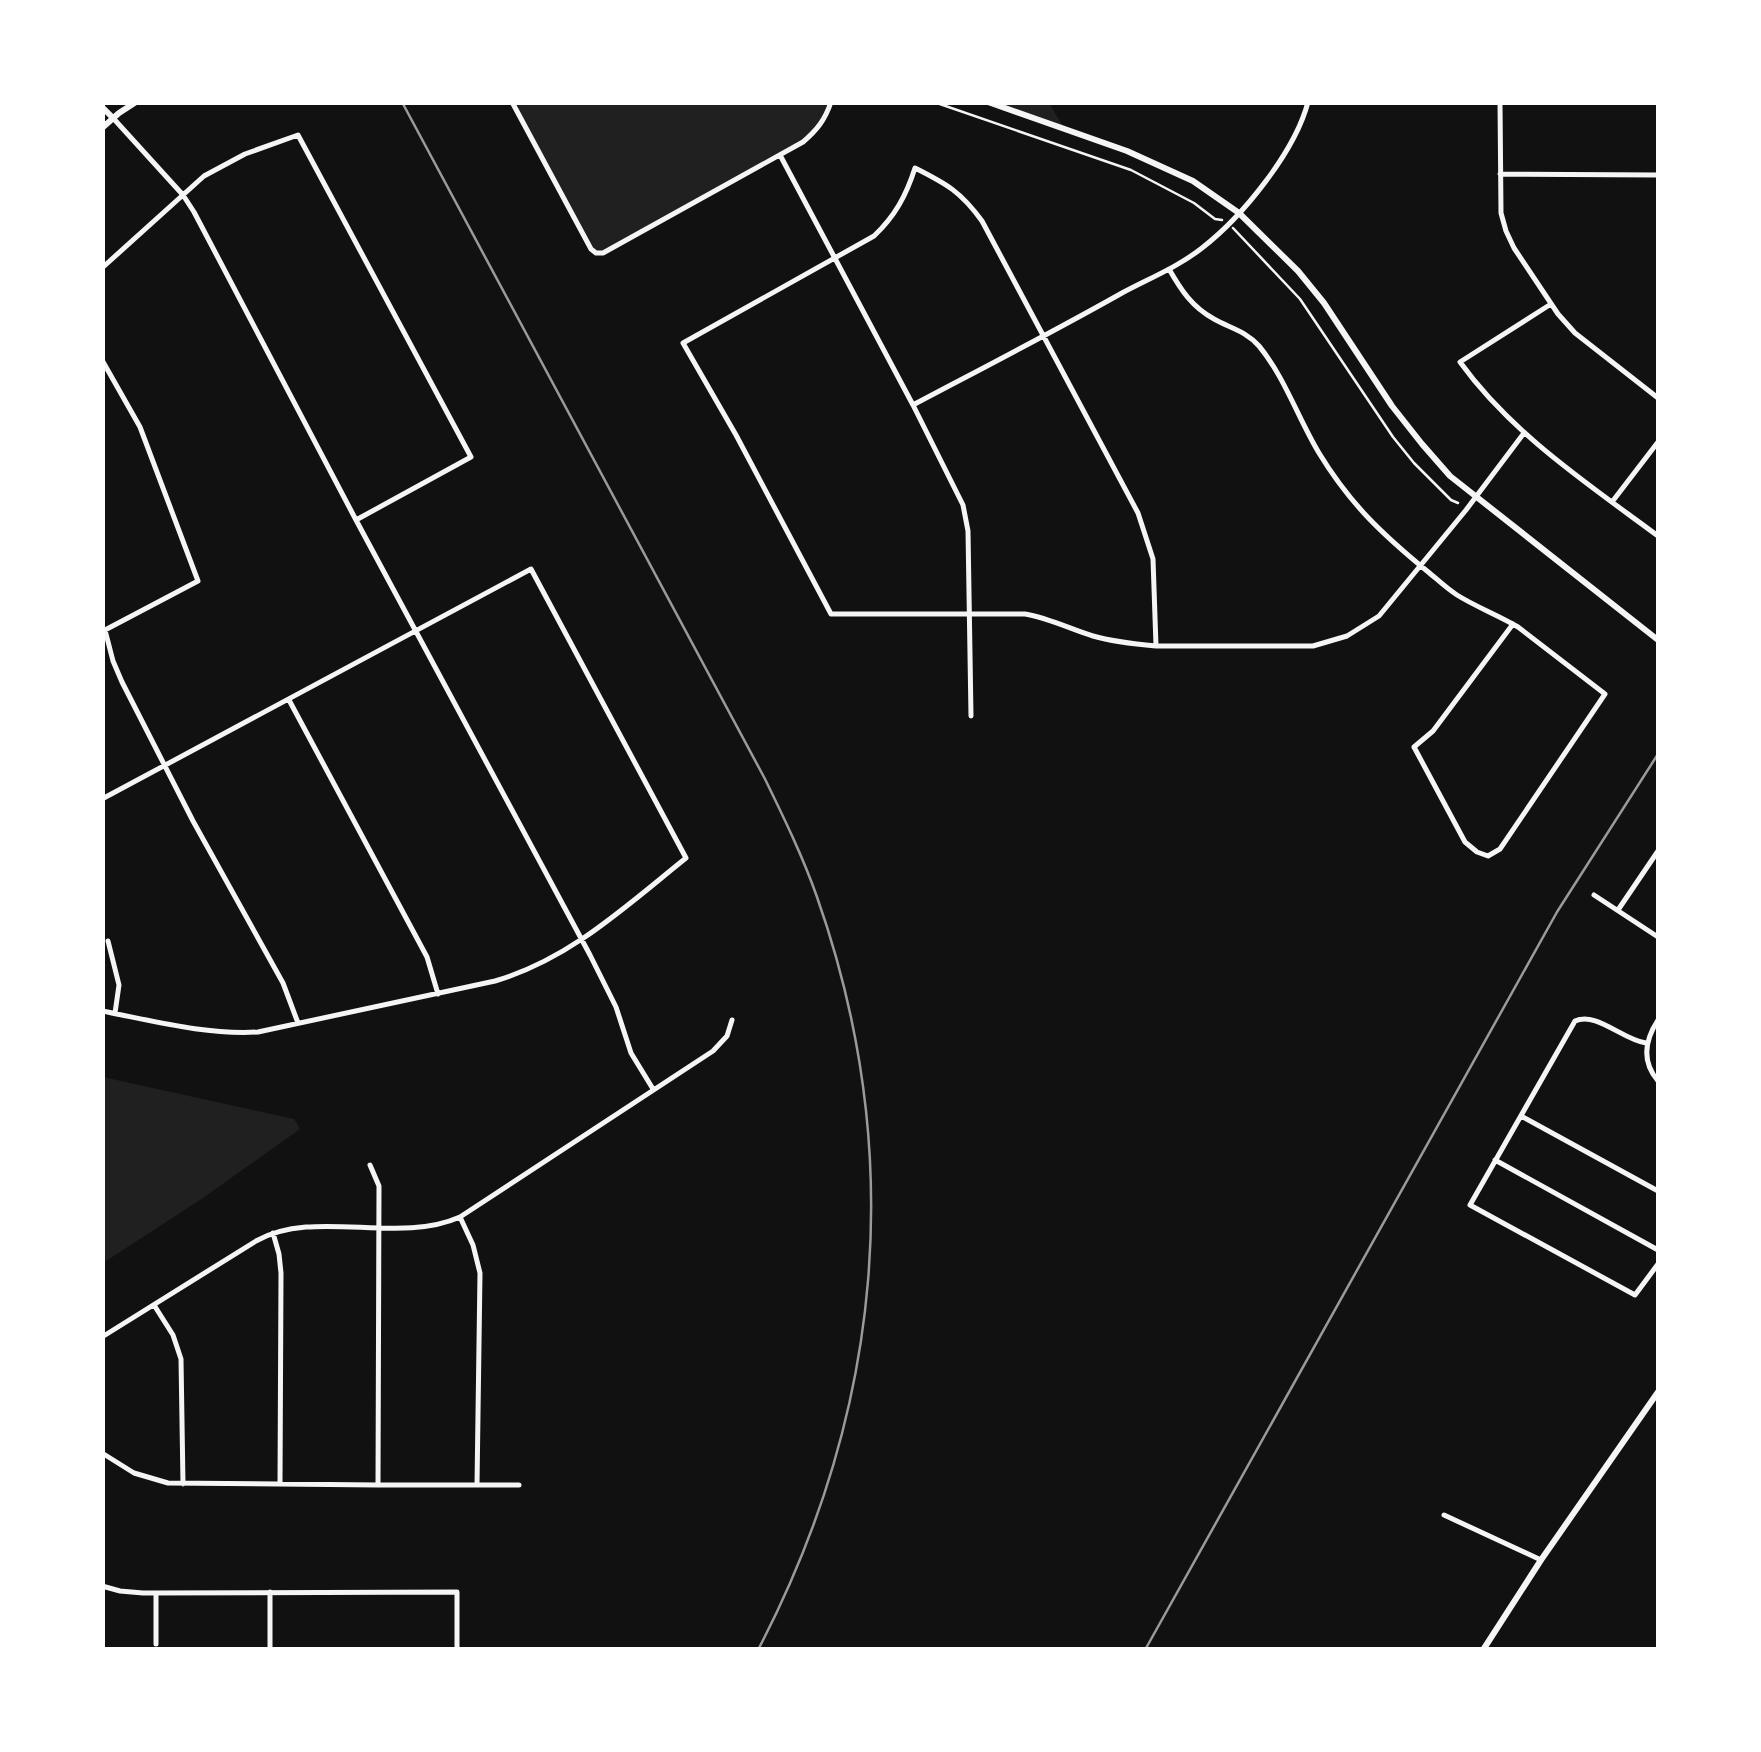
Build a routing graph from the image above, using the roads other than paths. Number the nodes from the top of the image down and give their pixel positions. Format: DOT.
graph roads {
  1 [pos="136,102"];
  2 [pos="512,102"];
  3 [pos="832,102"];
  4 [pos="988,102"];
  5 [pos="1308,102"];
  6 [pos="1500,102"];
  7 [pos="102,106"];
  8 [pos="113,118"];
  9 [pos="102,128"];
  10 [pos="780,155"];
  11 [pos="1500,174"];
  12 [pos="1658,175"];
  13 [pos="183,195"];
  14 [pos="1238,213"];
  15 [pos="835,259"];
  16 [pos="102,268"];
  17 [pos="1169,268"];
  18 [pos="1551,304"];
  19 [pos="1044,336"];
  20 [pos="102,360"];
  21 [pos="1658,398"];
  22 [pos="913,405"];
  23 [pos="1524,433"];
  24 [pos="1658,442"];
  25 [pos="1476,498"];
  26 [pos="1612,502"];
  27 [pos="356,520"];
  28 [pos="1658,536"];
  29 [pos="1421,566"];
  30 [pos="970,613"];
  31 [pos="1513,624"];
  32 [pos="417,630"];
  33 [pos="1658,640"];
  34 [pos="1156,646"];
  35 [pos="290,700"];
  36 [pos="971,716"];
  37 [pos="166,765"];
  38 [pos="102,800"];
  39 [pos="1658,850"];
  40 [pos="1594,895"];
  41 [pos="1618,910"];
  42 [pos="1658,936"];
  43 [pos="582,939"];
  44 [pos="108,942"];
  45 [pos="438,994"];
  46 [pos="102,1010"];
  47 [pos="114,1013"];
  48 [pos="732,1020"];
  49 [pos="1658,1020"];
  50 [pos="298,1024"];
  51 [pos="1646,1043"];
  52 [pos="1658,1081"];
  53 [pos="653,1089"];
  54 [pos="1521,1116"];
  55 [pos="1494,1160"];
  56 [pos="370,1165"];
  57 [pos="1658,1191"];
  58 [pos="460,1217"];
  59 [pos="379,1228"];
  60 [pos="273,1232"];
  61 [pos="1658,1250"];
  62 [pos="1658,1264"];
  63 [pos="154,1305"];
  64 [pos="102,1337"];
  65 [pos="1658,1392"];
  66 [pos="102,1453"];
  67 [pos="182,1484"];
  68 [pos="280,1484"];
  69 [pos="378,1485"];
  70 [pos="478,1485"];
  71 [pos="519,1485"];
  72 [pos="1444,1516"];
  73 [pos="1541,1560"];
  74 [pos="102,1586"];
  75 [pos="270,1592"];
  76 [pos="156,1593"];
  77 [pos="156,1644"];
  78 [pos="270,1650"];
  79 [pos="457,1650"];
  80 [pos="1483,1650"];
  1 -- 8 [label="street"];
  2 -- 10 [label="street"];
  3 -- 10 [label="street"];
  4 -- 14 [label="street"];
  5 -- 14 [label="street"];
  6 -- 11 [label="street"];
  7 -- 8 [label="street"];
  8 -- 9 [label="street"];
  8 -- 13 [label="street"];
  10 -- 15 [label="street"];
  11 -- 12 [label="street"];
  11 -- 18 [label="street"];
  13 -- 16 [label="street"];
  13 -- 27 [label="street"];
  13 -- 27 [label="street"];
  14 -- 17 [label="street"];
  14 -- 25 [label="street"];
  15 -- 19 [label="street"];
  15 -- 22 [label="street"];
  15 -- 30 [label="street"];
  17 -- 19 [label="street"];
  17 -- 29 [label="street"];
  18 -- 21 [label="street"];
  18 -- 23 [label="street"];
  19 -- 22 [label="street"];
  19 -- 34 [label="street"];
  20 -- 37 [label="street"];
  22 -- 30 [label="street"];
  23 -- 25 [label="street"];
  23 -- 26 [label="street"];
  24 -- 26 [label="street"];
  25 -- 29 [label="street"];
  25 -- 33 [label="street"];
  26 -- 28 [label="street"];
  27 -- 32 [label="street"];
  29 -- 31 [label="street"];
  29 -- 34 [label="street"];
  30 -- 34 [label="street"];
  30 -- 36 [label="street"];
  31 -- 31 [label="street"];
  32 -- 35 [label="street"];
  32 -- 43 [label="street"];
  32 -- 43 [label="street"];
  35 -- 37 [label="street"];
  35 -- 45 [label="street"];
  37 -- 38 [label="street"];
  37 -- 50 [label="street"];
  39 -- 41 [label="street"];
  40 -- 41 [label="street"];
  41 -- 42 [label="street"];
  43 -- 45 [label="street"];
  43 -- 53 [label="street"];
  44 -- 47 [label="street"];
  45 -- 50 [label="street"];
  46 -- 47 [label="street"];
  47 -- 50 [label="street"];
  48 -- 53 [label="street"];
  49 -- 51 [label="street"];
  51 -- 52 [label="street"];
  51 -- 54 [label="street"];
  53 -- 58 [label="street"];
  54 -- 55 [label="street"];
  54 -- 57 [label="street"];
  55 -- 61 [label="street"];
  55 -- 62 [label="street"];
  56 -- 59 [label="street"];
  58 -- 59 [label="street"];
  58 -- 70 [label="street"];
  59 -- 60 [label="street"];
  59 -- 69 [label="street"];
  60 -- 63 [label="street"];
  60 -- 68 [label="street"];
  63 -- 64 [label="street"];
  63 -- 67 [label="street"];
  65 -- 73 [label="street"];
  66 -- 67 [label="street"];
  67 -- 68 [label="street"];
  68 -- 69 [label="street"];
  69 -- 70 [label="street"];
  70 -- 71 [label="street"];
  72 -- 73 [label="street"];
  73 -- 80 [label="street"];
  74 -- 76 [label="street"];
  75 -- 76 [label="street"];
  75 -- 78 [label="street"];
  75 -- 79 [label="street"];
  76 -- 77 [label="street"];
}
